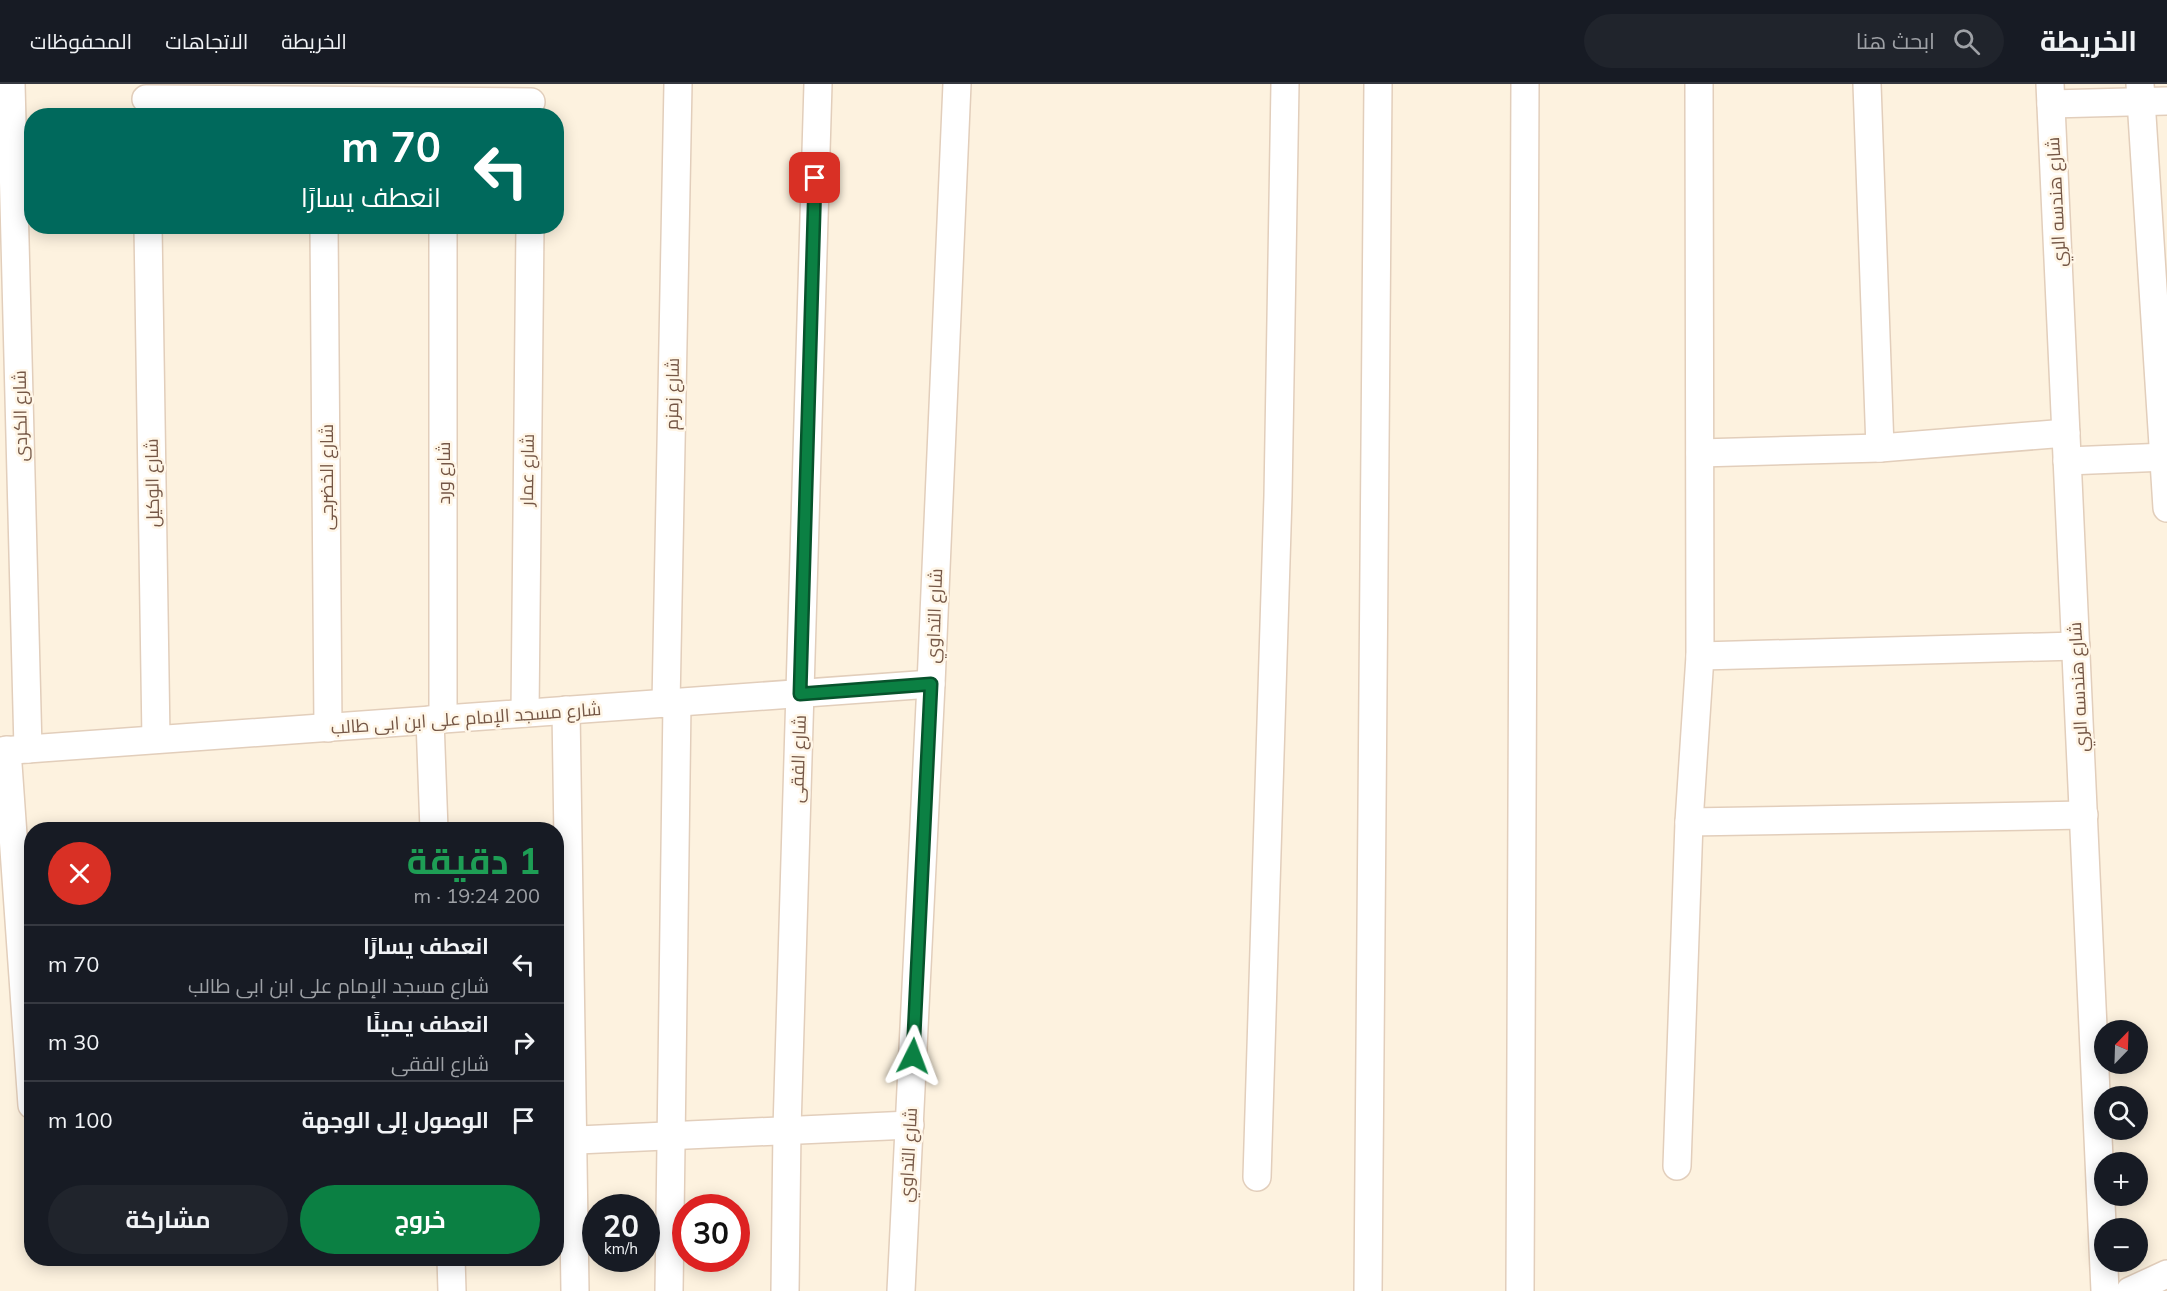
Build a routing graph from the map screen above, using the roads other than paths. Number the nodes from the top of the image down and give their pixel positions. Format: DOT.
graph roads {
  1 [pos="11,84"];
  2 [pos="678,84"];
  3 [pos="818,84"];
  4 [pos="957,84"];
  5 [pos="1285,84"];
  6 [pos="1378,84"];
  7 [pos="1525,84"];
  8 [pos="1699,84"];
  9 [pos="1867,84"];
  10 [pos="2050,94"];
  11 [pos="2150,95"];
  12 [pos="146,100"];
  13 [pos="323,100"];
  14 [pos="442,100"];
  15 [pos="531,100"];
  16 [pos="148,234"];
  17 [pos="324,234"];
  18 [pos="442,234"];
  19 [pos="530,234"];
  20 [pos="2066,433"];
  21 [pos="1880,448"];
  22 [pos="1700,453"];
  23 [pos="2165,457"];
  24 [pos="2067,461"];
  25 [pos="2167,508"];
  26 [pos="2076,646"];
  27 [pos="1700,656"];
  28 [pos="931,684"];
  29 [pos="800,694"];
  30 [pos="671,703"];
  31 [pos="566,710"];
  32 [pos="525,713"];
  33 [pos="437,720"];
  34 [pos="328,728"];
  35 [pos="156,739"];
  36 [pos="12,750"];
  37 [pos="2084,815"];
  38 [pos="434,822"];
  39 [pos="1689,822"];
  40 [pos="24,963"];
  41 [pos="910,1125"];
  42 [pos="787,1129"];
  43 [pos="671,1136"];
  44 [pos="564,1140"];
  45 [pos="1677,1166"];
  46 [pos="1257,1177"];
  47 [pos="451,1266"];
  48 [pos="2167,1274"];
  49 [pos="452,1291"];
  50 [pos="575,1291"];
  51 [pos="669,1291"];
  52 [pos="785,1291"];
  53 [pos="901,1291"];
  54 [pos="1368,1291"];
  55 [pos="1520,1291"];
  56 [pos="2105,1291"];
  57 [pos="2130,1291"];
  1 -- 36 [label="street, شارع الكردى"];
  2 -- 30 [label="street, شارع زمزم"];
  3 -- 29 [label="street, شارع الفقى"];
  4 -- 28 [label="street, شارع التداوي"];
  5 -- 46 [label="street"];
  6 -- 54 [label="street"];
  7 -- 55 [label="street"];
  8 -- 22 [label="street"];
  9 -- 21 [label="street"];
  10 -- 11 [label="street"];
  10 -- 20 [label="street, شارع هندسه الري"];
  11 -- 23 [label="street"];
  12 -- 13 [label="street"];
  13 -- 14 [label="street"];
  14 -- 15 [label="street"];
  16 -- 35 [label="street, شارع الوكيل"];
  17 -- 34 [label="street, شارع الخضرجى"];
  18 -- 33 [label="street, شارع ورد"];
  19 -- 32 [label="street, شارع عمار"];
  20 -- 21 [label="street"];
  20 -- 24 [label="street, شارع هندسه الري"];
  21 -- 22 [label="street"];
  22 -- 27 [label="street"];
  23 -- 24 [label="street"];
  23 -- 25 [label="street"];
  24 -- 26 [label="street, شارع هندسه الري"];
  26 -- 27 [label="street"];
  26 -- 37 [label="street, شارع هندسه الري"];
  27 -- 39 [label="street"];
  28 -- 29 [label="street, شارع مسجد الإمام على ابن ابى طالب"];
  28 -- 41 [label="street, شارع التداوي"];
  29 -- 30 [label="street, شارع مسجد الإمام على ابن ابى طالب"];
  29 -- 42 [label="street, شارع الفقى"];
  30 -- 31 [label="street, شارع مسجد الإمام على ابن ابى طالب"];
  30 -- 43 [label="street, شارع زمزم"];
  31 -- 32 [label="street, شارع مسجد الإمام على ابن ابى طالب"];
  31 -- 44 [label="street"];
  32 -- 33 [label="street, شارع مسجد الإمام على ابن ابى طالب"];
  33 -- 34 [label="street, شارع مسجد الإمام على ابن ابى طالب"];
  33 -- 38 [label="street, شارع ورد"];
  34 -- 35 [label="street, شارع مسجد الإمام على ابن ابى طالب"];
  35 -- 36 [label="street, شارع مسجد الإمام على ابن ابى طالب"];
  36 -- 40 [label="street, شارع الكردى"];
  37 -- 39 [label="street"];
  37 -- 56 [label="street, شارع هندسه الري"];
  39 -- 45 [label="street"];
  41 -- 42 [label="street"];
  41 -- 53 [label="street, شارع التداوي"];
  42 -- 43 [label="street"];
  42 -- 52 [label="street, شارع الفقى"];
  43 -- 44 [label="street"];
  43 -- 51 [label="street, شارع زمزم"];
  44 -- 50 [label="street"];
  47 -- 49 [label="street"];
  48 -- 57 [label="street"];
}
